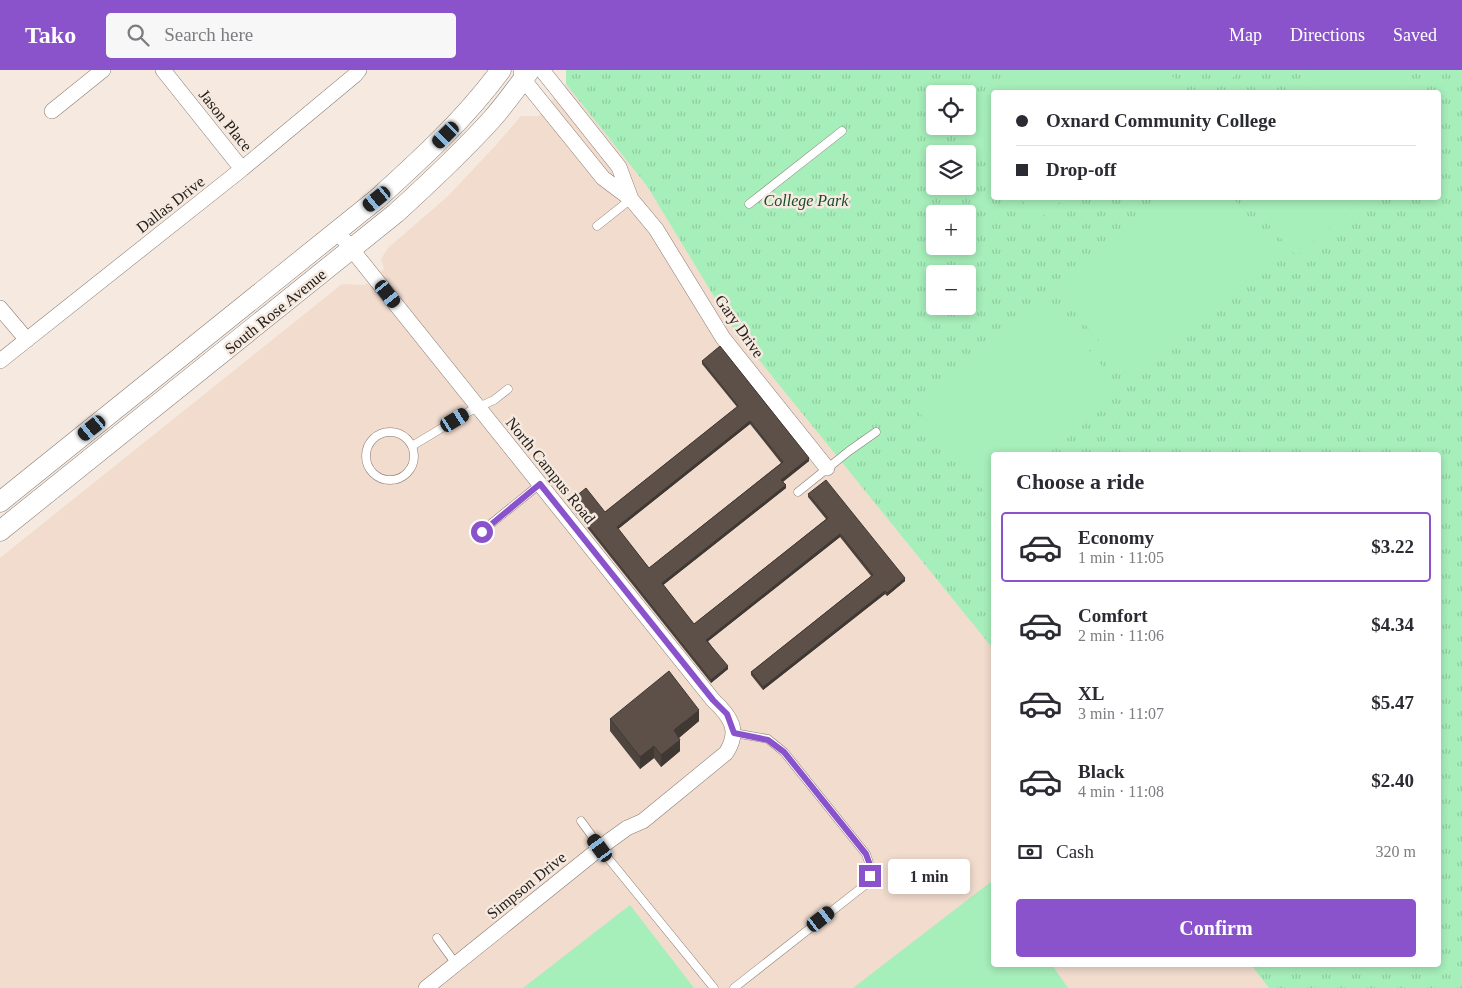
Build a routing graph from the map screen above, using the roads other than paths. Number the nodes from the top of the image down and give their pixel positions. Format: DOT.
graph roads {
  1 [pos="103,70"];
  2 [pos="163,70"];
  3 [pos="359,70"];
  4 [pos="500,70"];
  5 [pos="542,70"];
  6 [pos="525,73"];
  7 [pos="52,111"];
  8 [pos="842,131"];
  9 [pos="242,169"];
  10 [pos="631,198"];
  11 [pos="749,204"];
  12 [pos="597,226"];
  13 [pos="337,231"];
  14 [pos="352,249"];
  15 [pos="0,308"];
  16 [pos="27,340"];
  17 [pos="0,361"];
  18 [pos="508,389"];
  19 [pos="478,408"];
  20 [pos="876,432"];
  21 [pos="412,446"];
  22 [pos="827,468"];
  23 [pos="540,484"];
  24 [pos="798,492"];
  25 [pos="0,502"];
  26 [pos="0,531"];
  27 [pos="482,532"];
  28 [pos="734,733"];
  29 [pos="581,821"];
  30 [pos="600,848"];
  31 [pos="438,938"];
  32 [pos="456,964"];
  33 [pos="426,988"];
  34 [pos="714,988"];
  35 [pos="734,988"];
  1 -- 7 [label="street"];
  2 -- 9 [label="street, Jason Place"];
  3 -- 9 [label="street, Dallas Drive"];
  4 -- 13 [label="main road, South Rose Avenue"];
  5 -- 10 [label="street, Gary Drive"];
  6 -- 10 [label="street, Gary Drive"];
  6 -- 14 [label="main road, South Rose Avenue"];
  8 -- 11 [label="lane"];
  9 -- 16 [label="street, Dallas Drive"];
  10 -- 12 [label="lane"];
  10 -- 22 [label="street, Gary Drive"];
  13 -- 14 [label="street, North Campus Road"];
  13 -- 25 [label="main road, South Rose Avenue"];
  14 -- 19 [label="street, North Campus Road"];
  14 -- 26 [label="main road, South Rose Avenue"];
  15 -- 16 [label="street"];
  16 -- 17 [label="street, Dallas Drive"];
  18 -- 19 [label="lane"];
  19 -- 21 [label="lane"];
  19 -- 23 [label="street, North Campus Road"];
  20 -- 22 [label="lane"];
  21 -- 21 [label="lane"];
  22 -- 24 [label="lane"];
  23 -- 27 [label="lane"];
  23 -- 28 [label="street, North Campus Road"];
  28 -- 30 [label="street, Simpson Drive"];
  28 -- 35 [label="lane"];
  29 -- 30 [label="lane"];
  30 -- 32 [label="street, Simpson Drive"];
  30 -- 34 [label="lane"];
  31 -- 32 [label="lane"];
  32 -- 33 [label="street, Simpson Drive"];
}
